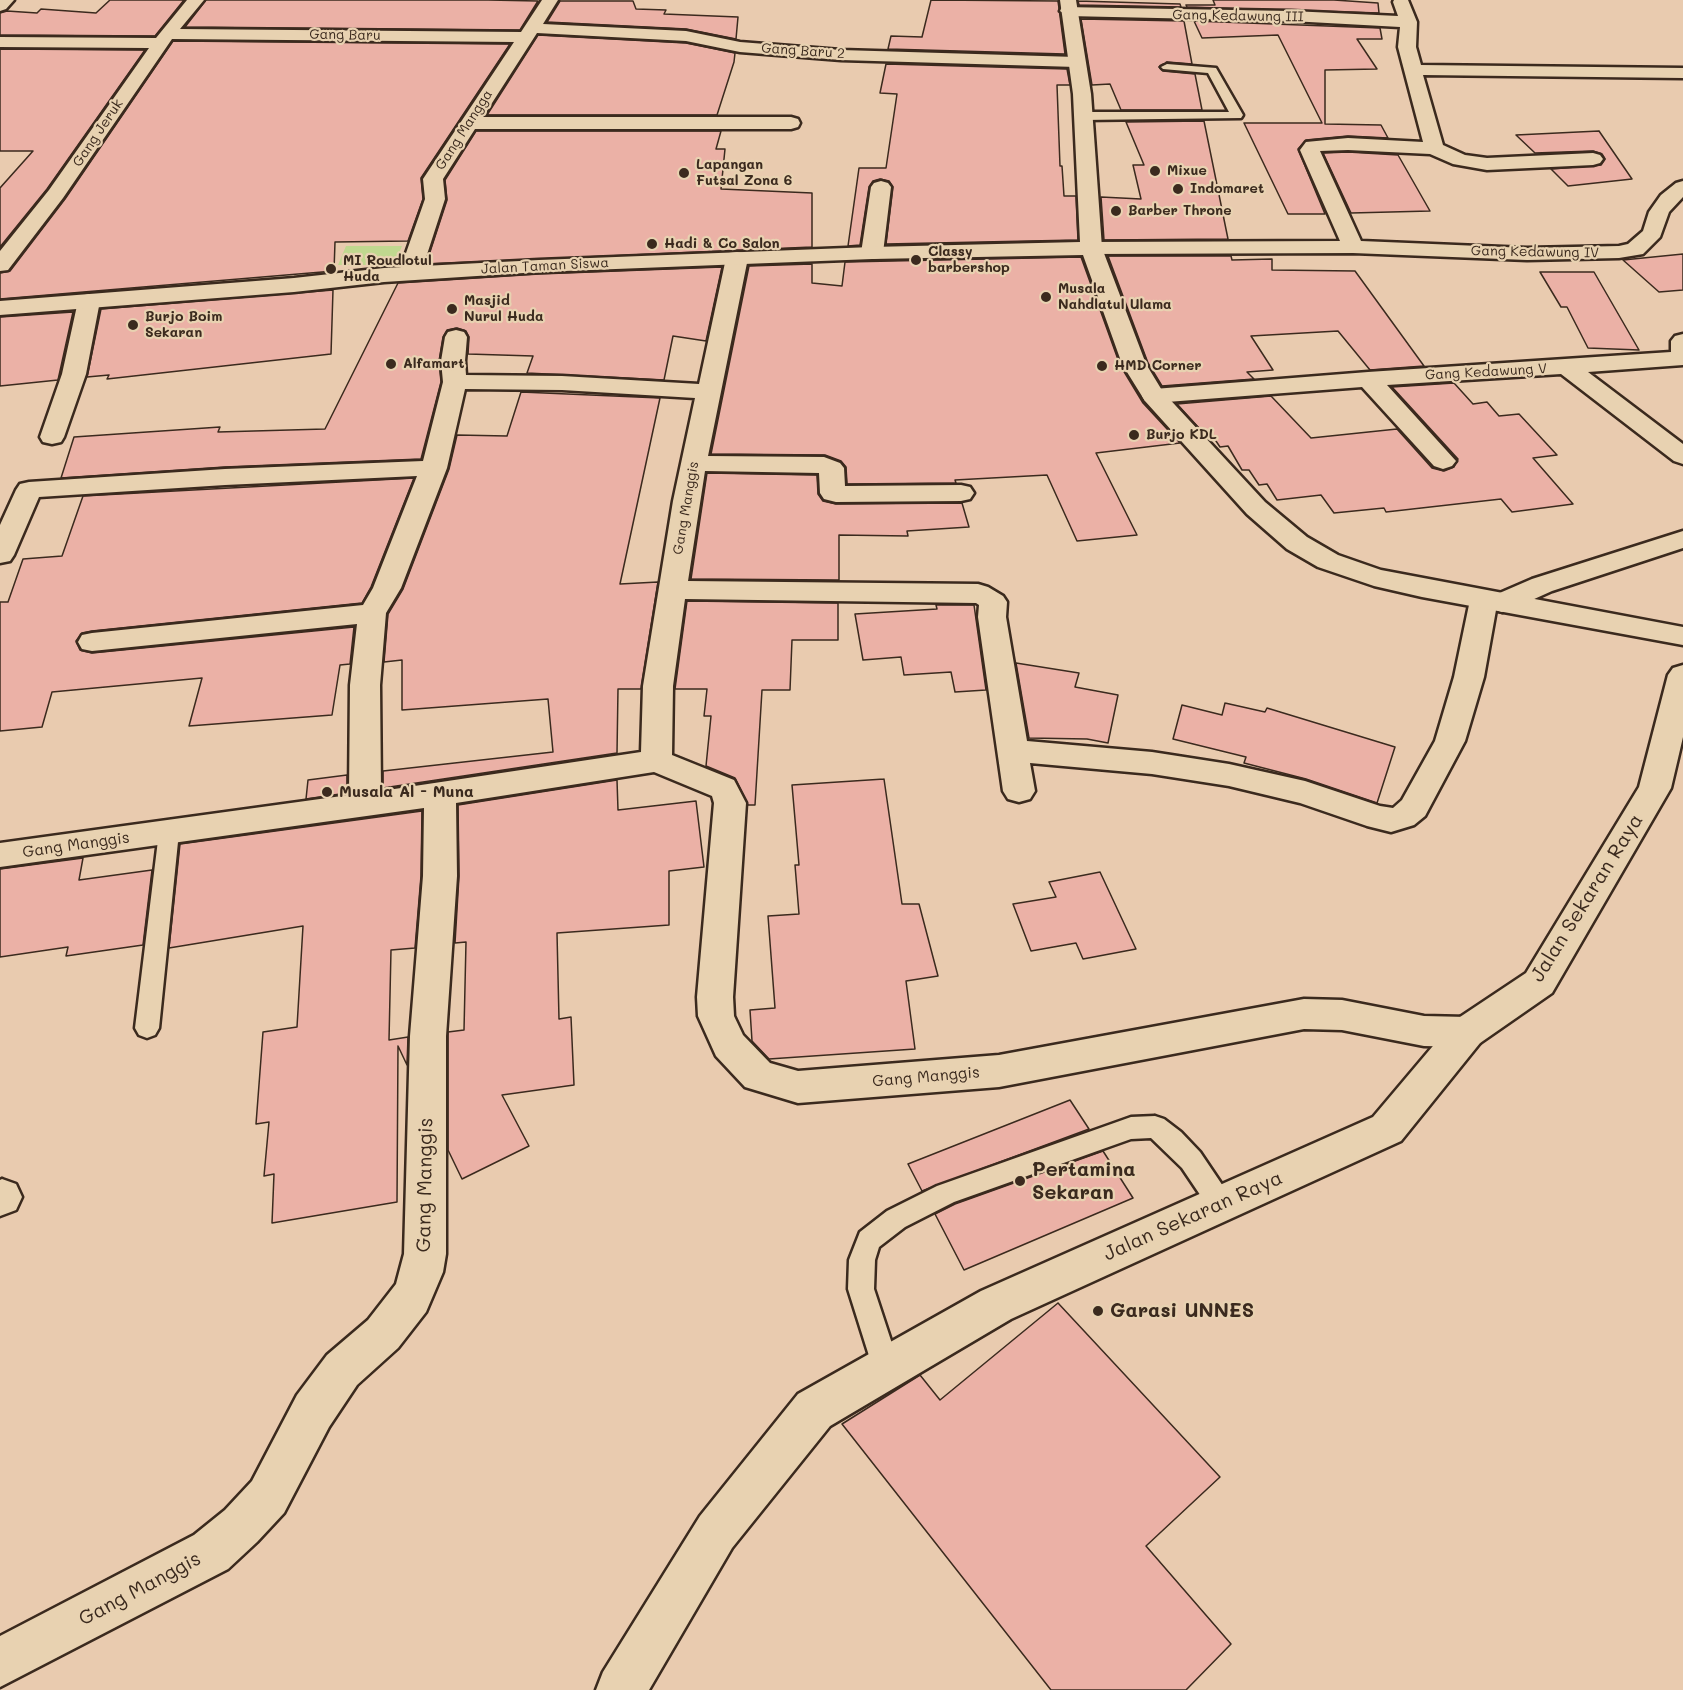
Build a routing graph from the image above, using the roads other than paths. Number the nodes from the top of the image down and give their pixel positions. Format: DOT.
graph roads {
  1 [pos="6,0"];
  2 [pos="196,0"];
  3 [pos="550,0"];
  4 [pos="1400,0"];
  5 [pos="1069,4"];
  6 [pos="1209,4"];
  7 [pos="0,6"];
  8 [pos="1408,22"];
  9 [pos="528,32"];
  10 [pos="163,39"];
  11 [pos="0,42"];
  12 [pos="1076,62"];
  13 [pos="1167,67"];
  14 [pos="1414,70"];
  15 [pos="1683,73"];
  16 [pos="1083,116"];
  17 [pos="468,123"];
  18 [pos="791,123"];
  19 [pos="1434,148"];
  20 [pos="1593,159"];
  21 [pos="881,187"];
  22 [pos="1683,187"];
  23 [pos="1353,247"];
  24 [pos="1091,248"];
  25 [pos="872,253"];
  26 [pos="737,258"];
  27 [pos="0,265"];
  28 [pos="410,273"];
  29 [pos="89,301"];
  30 [pos="0,308"];
  31 [pos="456,337"];
  32 [pos="1683,340"];
  33 [pos="1566,367"];
  34 [pos="1368,379"];
  35 [pos="455,382"];
  36 [pos="708,392"];
  37 [pos="1154,396"];
  38 [pos="52,437"];
  39 [pos="1683,456"];
  40 [pos="1443,461"];
  41 [pos="693,463"];
  42 [pos="434,468"];
  43 [pos="961,493"];
  44 [pos="1683,539"];
  45 [pos="0,555"];
  46 [pos="672,590"];
  47 [pos="1493,601"];
  48 [pos="372,613"];
  49 [pos="1683,636"];
  50 [pos="92,642"];
  51 [pos="1683,675"];
  52 [pos="1014,751"];
  53 [pos="656,761"];
  54 [pos="1019,790"];
  55 [pos="440,794"];
  56 [pos="365,805"];
  57 [pos="169,832"];
  58 [pos="0,855"];
  59 [pos="147,1028"];
  60 [pos="1467,1032"];
  61 [pos="1220,1203"];
  62 [pos="886,1368"];
  63 [pos="0,1662"];
  64 [pos="621,1690"];
  1 -- 7 [label="street"];
  2 -- 10 [label="street, Gang Jeruk"];
  3 -- 9 [label="street, Gang Mangga"];
  4 -- 8 [label="street"];
  5 -- 6 [label="street"];
  5 -- 8 [label="street, Gang Kedawung III"];
  5 -- 12 [label="street"];
  8 -- 14 [label="street"];
  9 -- 10 [label="street, Gang Baru"];
  9 -- 12 [label="street, Gang Baru 2"];
  9 -- 17 [label="street, Gang Mangga"];
  10 -- 11 [label="street, Gang Baru"];
  10 -- 27 [label="street, Gang Jeruk"];
  12 -- 16 [label="street"];
  13 -- 16 [label="lane"];
  14 -- 15 [label="street"];
  14 -- 19 [label="street"];
  16 -- 24 [label="street"];
  17 -- 18 [label="street"];
  17 -- 28 [label="street, Gang Mangga"];
  19 -- 20 [label="street"];
  19 -- 23 [label="street"];
  21 -- 25 [label="street"];
  22 -- 23 [label="street, Gang Kedawung IV"];
  23 -- 24 [label="street, Gang Kedawung IV"];
  24 -- 25 [label="street, Jalan Taman Siswa"];
  24 -- 37 [label="street"];
  25 -- 26 [label="street, Jalan Taman Siswa"];
  26 -- 28 [label="street, Jalan Taman Siswa"];
  26 -- 36 [label="street, Gang Manggis"];
  28 -- 29 [label="street, Jalan Taman Siswa"];
  29 -- 30 [label="street, Jalan Taman Siswa"];
  29 -- 38 [label="street"];
  31 -- 35 [label="street"];
  32 -- 33 [label="street"];
  33 -- 34 [label="street, Gang Kedawung V"];
  33 -- 39 [label="street, Gang Kedawung V"];
  34 -- 37 [label="street, Gang Kedawung V"];
  34 -- 40 [label="street"];
  35 -- 36 [label="street"];
  35 -- 42 [label="street"];
  36 -- 41 [label="street, Gang Manggis"];
  37 -- 47 [label="street"];
  41 -- 43 [label="street"];
  41 -- 46 [label="street, Gang Manggis"];
  42 -- 45 [label="street"];
  42 -- 48 [label="street"];
  44 -- 47 [label="street"];
  46 -- 52 [label="street"];
  46 -- 53 [label="street, Gang Manggis"];
  47 -- 49 [label="street"];
  47 -- 52 [label="street"];
  48 -- 50 [label="street"];
  48 -- 56 [label="street"];
  51 -- 60 [label="street, Jalan Sekaran Raya"];
  52 -- 54 [label="street"];
  53 -- 55 [label="street, Gang Manggis"];
  53 -- 60 [label="street, Gang Manggis"];
  55 -- 56 [label="street, Gang Manggis"];
  55 -- 63 [label="street, Gang Manggis"];
  56 -- 57 [label="street, Gang Manggis"];
  57 -- 58 [label="street, Gang Manggis"];
  57 -- 59 [label="lane"];
  60 -- 61 [label="street, Jalan Sekaran Raya"];
  61 -- 62 [label="street, Jalan Sekaran Raya"];
  61 -- 62 [label="lane"];
  62 -- 64 [label="street, Jalan Sekaran Raya"];
}
